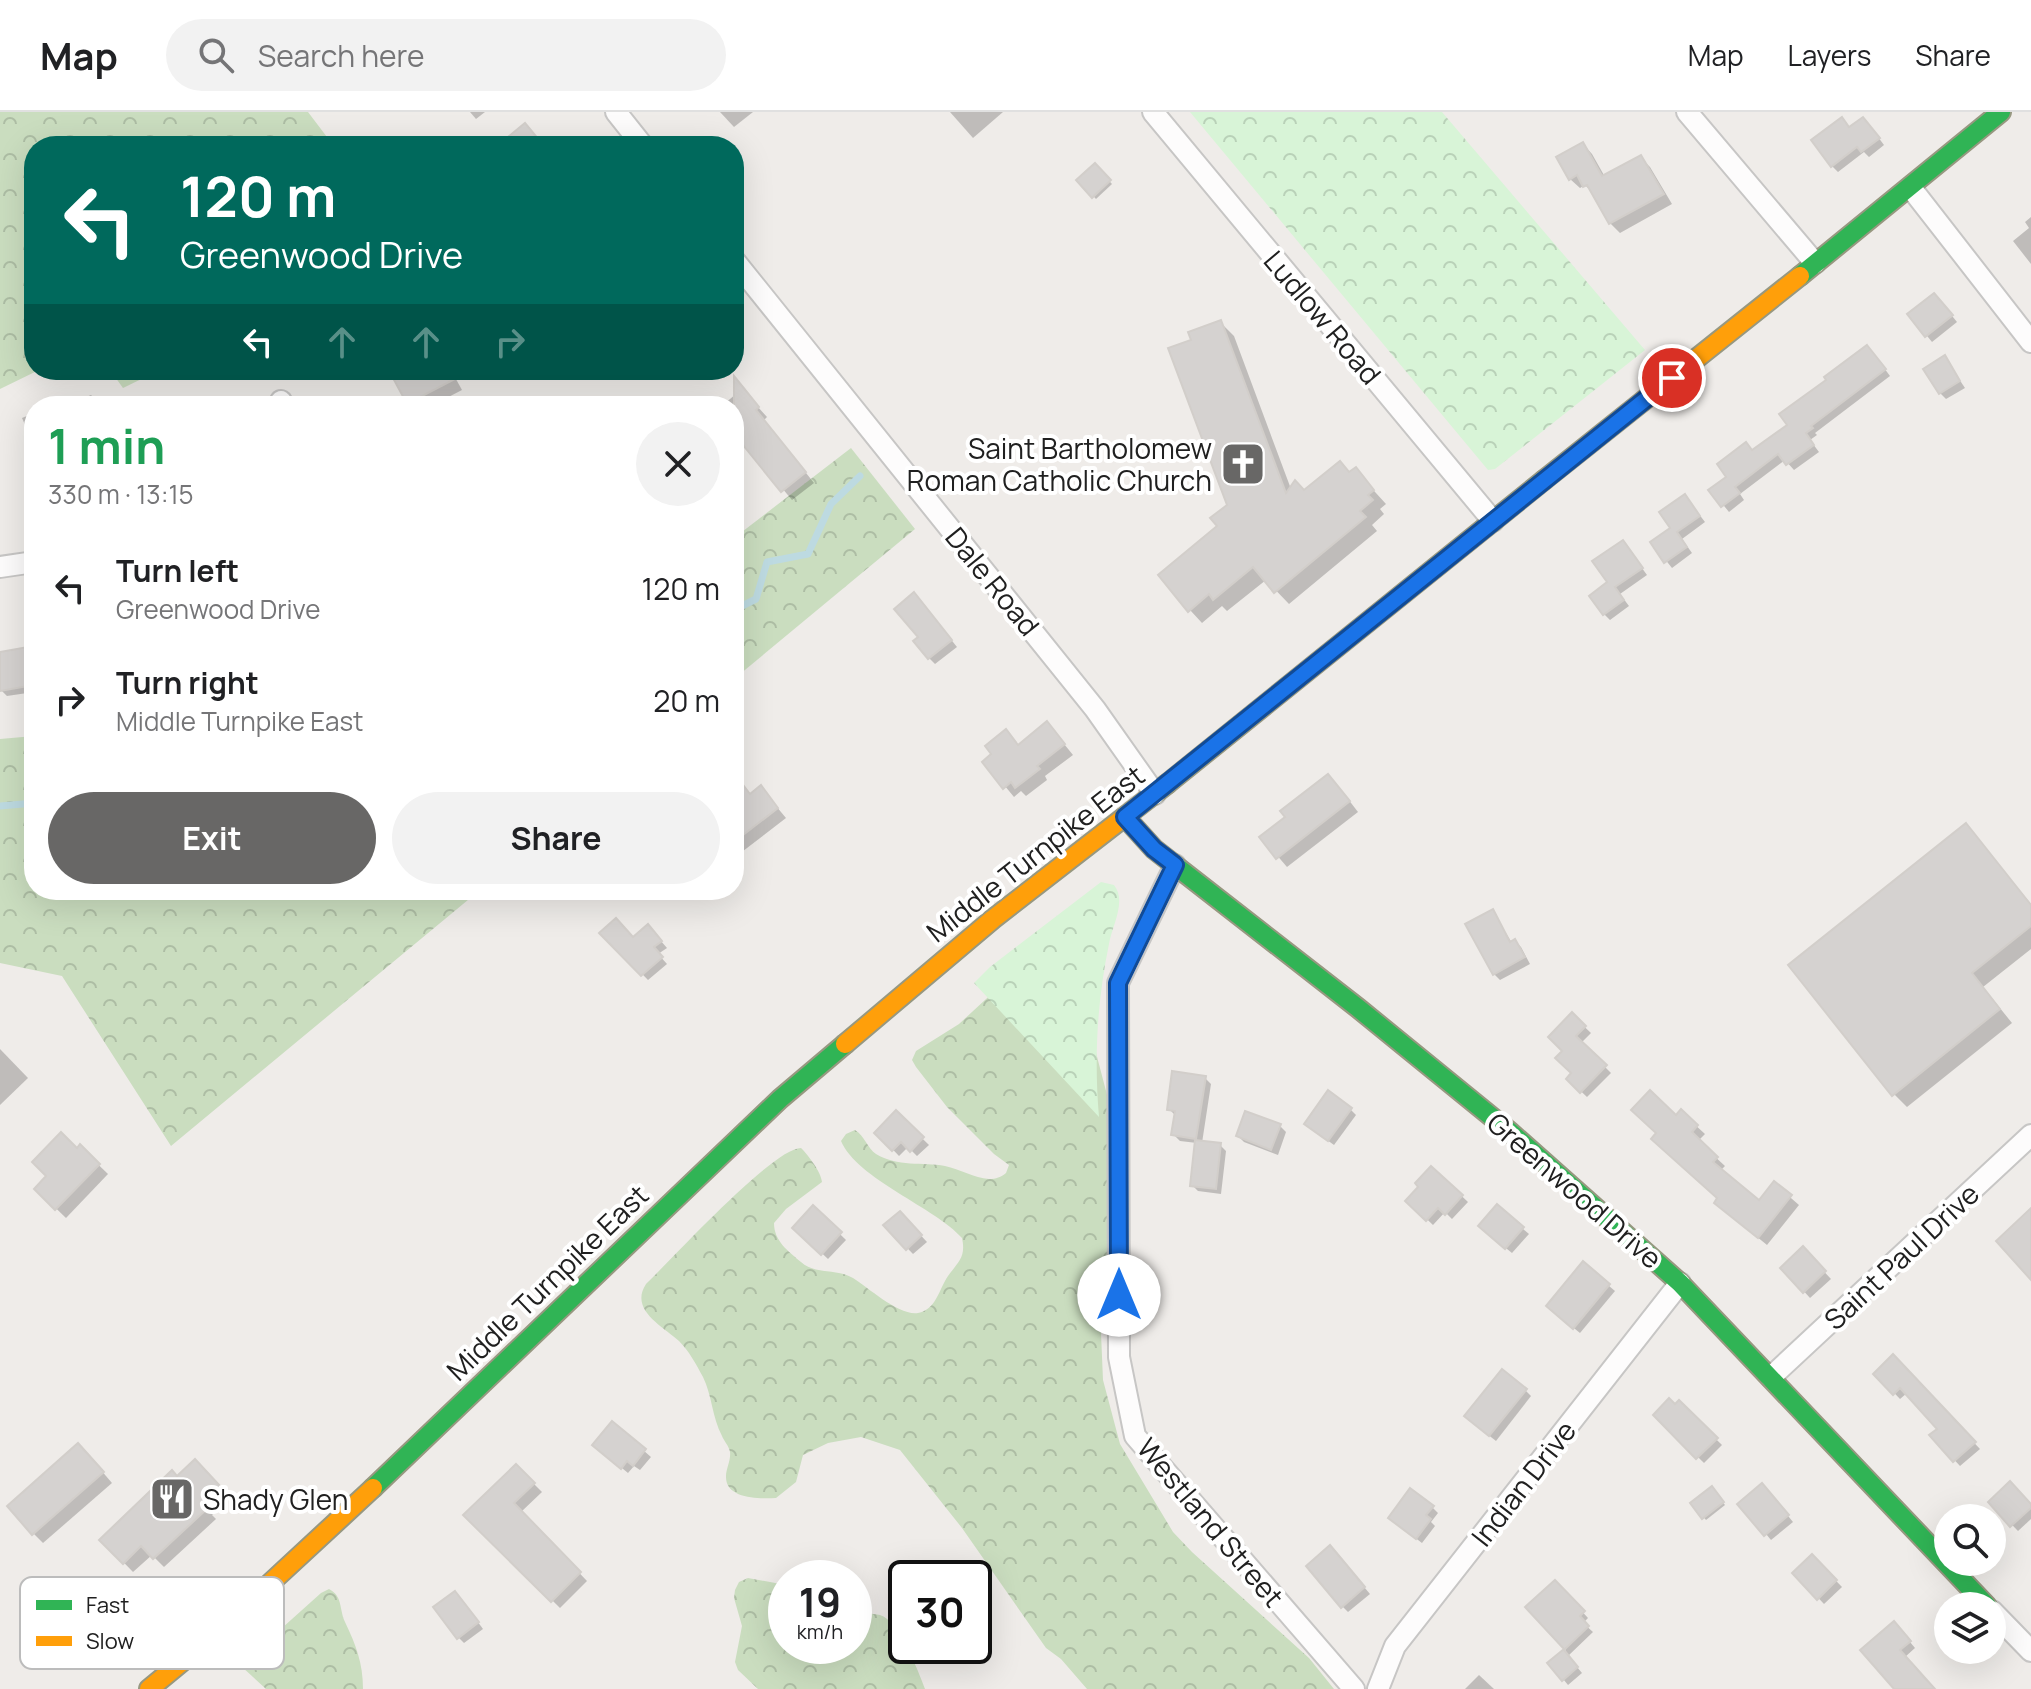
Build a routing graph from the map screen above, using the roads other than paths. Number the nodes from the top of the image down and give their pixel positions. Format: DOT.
graph roads {
  1 [pos="616,112"];
  2 [pos="1153,112"];
  3 [pos="1687,112"];
  4 [pos="2001,112"];
  5 [pos="635,136"];
  6 [pos="1911,188"];
  7 [pos="1815,263"];
  8 [pos="744,272"];
  9 [pos="2031,342"];
  10 [pos="1493,521"];
  11 [pos="24,563"];
  12 [pos="0,567"];
  13 [pos="1155,794"];
  14 [pos="1125,817"];
  15 [pos="1175,865"];
  16 [pos="2030,1139"];
  17 [pos="1680,1283"];
  18 [pos="1771,1377"];
  19 [pos="277,1577"];
  20 [pos="1974,1592"];
  21 [pos="2006,1625"];
  22 [pos="2031,1651"];
  23 [pos="173,1669"];
  24 [pos="149,1689"];
  25 [pos="1354,1689"];
  26 [pos="1378,1689"];
  1 -- 5 [label="street"];
  2 -- 10 [label="street, Ludlow Road"];
  3 -- 7 [label="street"];
  4 -- 6 [label="main road, Middle Turnpike East"];
  6 -- 7 [label="main road, Middle Turnpike East"];
  6 -- 9 [label="street"];
  7 -- 10 [label="main road, Middle Turnpike East"];
  8 -- 13 [label="street, Dale Road"];
  10 -- 13 [label="main road, Middle Turnpike East"];
  11 -- 12 [label="street"];
  13 -- 14 [label="main road, Middle Turnpike East"];
  14 -- 15 [label="main road, Greenwood Drive"];
  14 -- 19 [label="main road, Middle Turnpike East"];
  15 -- 17 [label="main road, Greenwood Drive"];
  15 -- 25 [label="street, Westland Street"];
  16 -- 18 [label="street, Saint Paul Drive"];
  17 -- 18 [label="main road, Greenwood Drive"];
  17 -- 26 [label="street, Indian Drive"];
  18 -- 20 [label="main road, Greenwood Drive"];
  21 -- 22 [label="street"];
  23 -- 24 [label="main road, Middle Turnpike East"];
}
